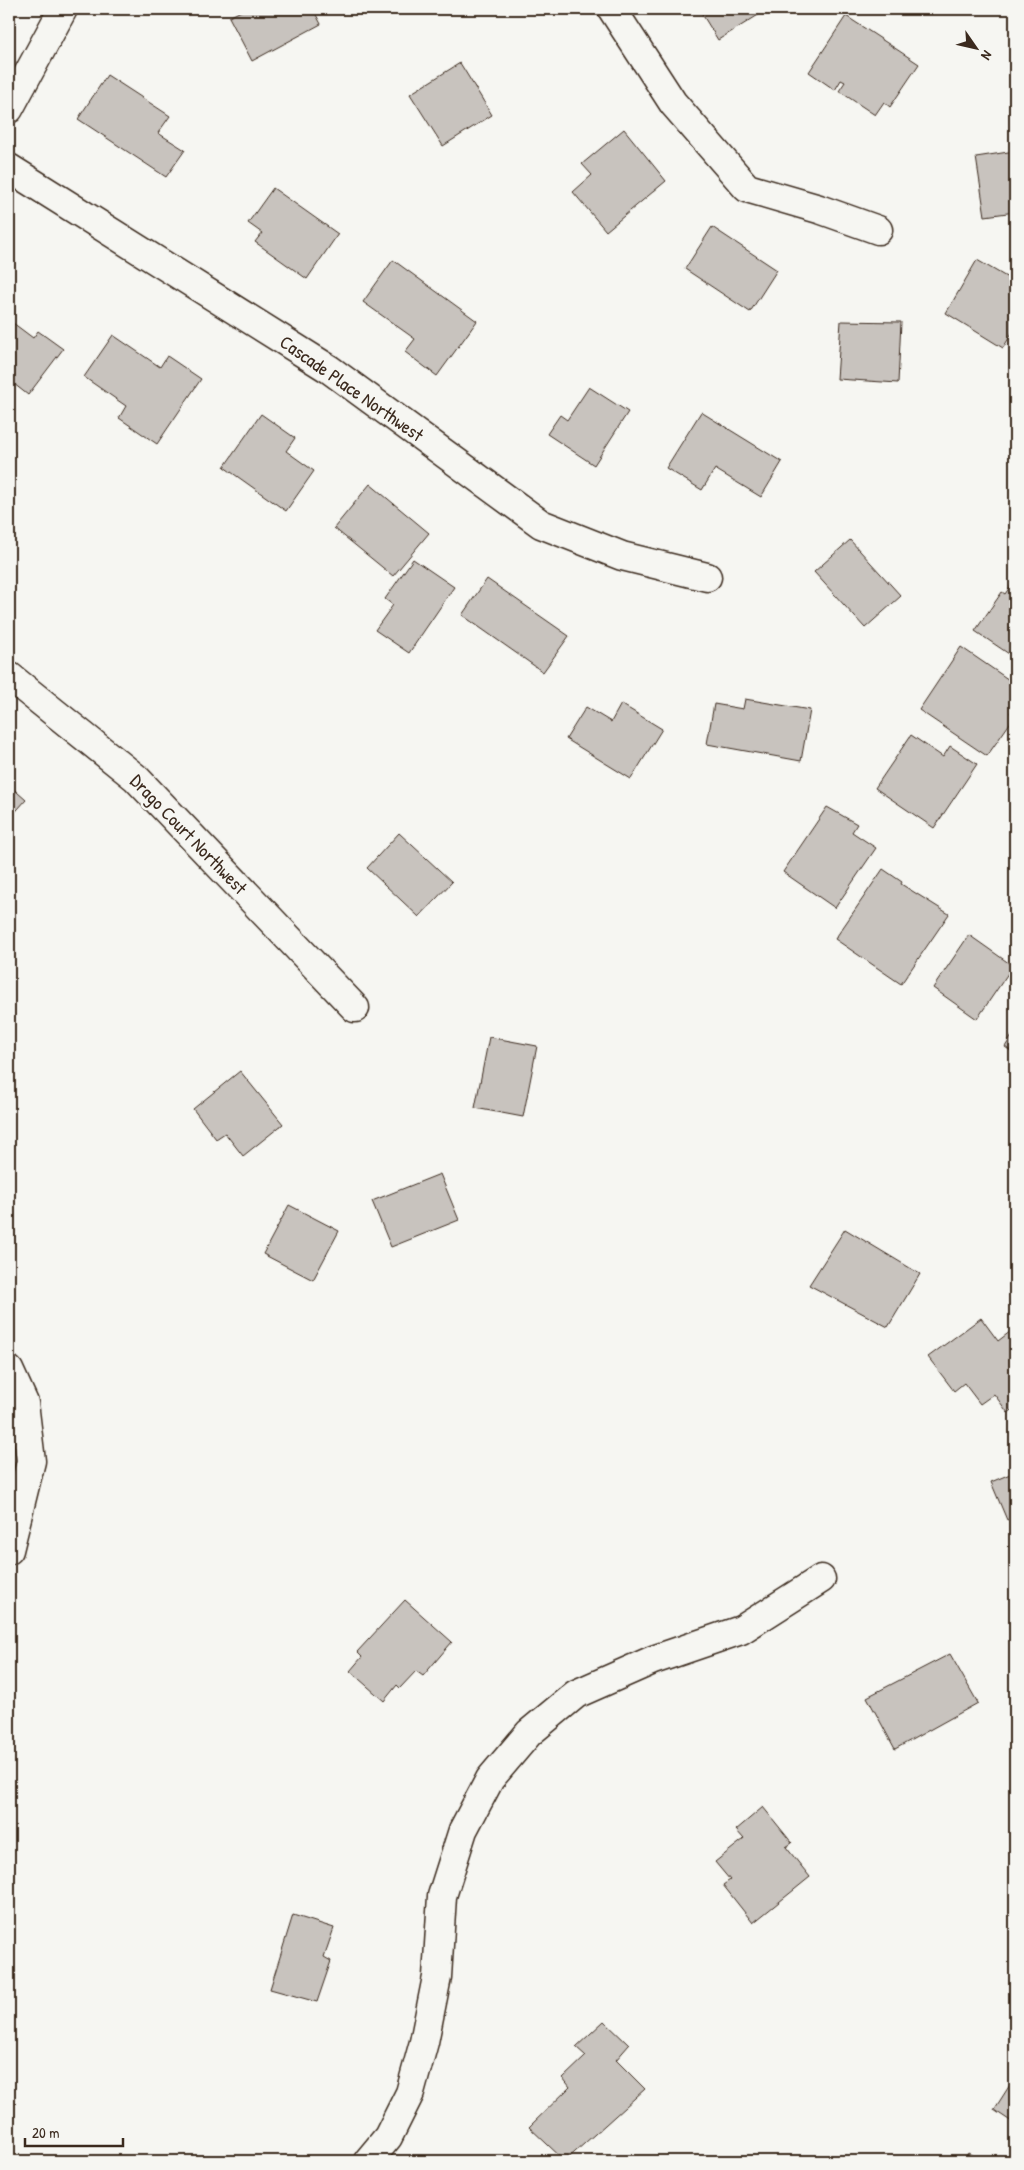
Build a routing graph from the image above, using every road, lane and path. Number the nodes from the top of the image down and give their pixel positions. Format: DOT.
graph roads {
  1 [pos="63,9"];
  2 [pos="612,9"];
  3 [pos="9,109"];
  4 [pos="9,168"];
  5 [pos="878,230"];
  6 [pos="707,577"];
  7 [pos="9,676"];
  8 [pos="355,1008"];
  9 [pos="9,1370"];
  10 [pos="9,1550"];
  11 [pos="821,1579"];
  12 [pos="368,2161"];
  1 -- 3 [label="street"];
  2 -- 5 [label="street"];
  4 -- 6 [label="street, Cascade Place Northwest"];
  7 -- 8 [label="street, Drago Court Northwest"];
  9 -- 10 [label="street"];
  11 -- 12 [label="street"];
}
